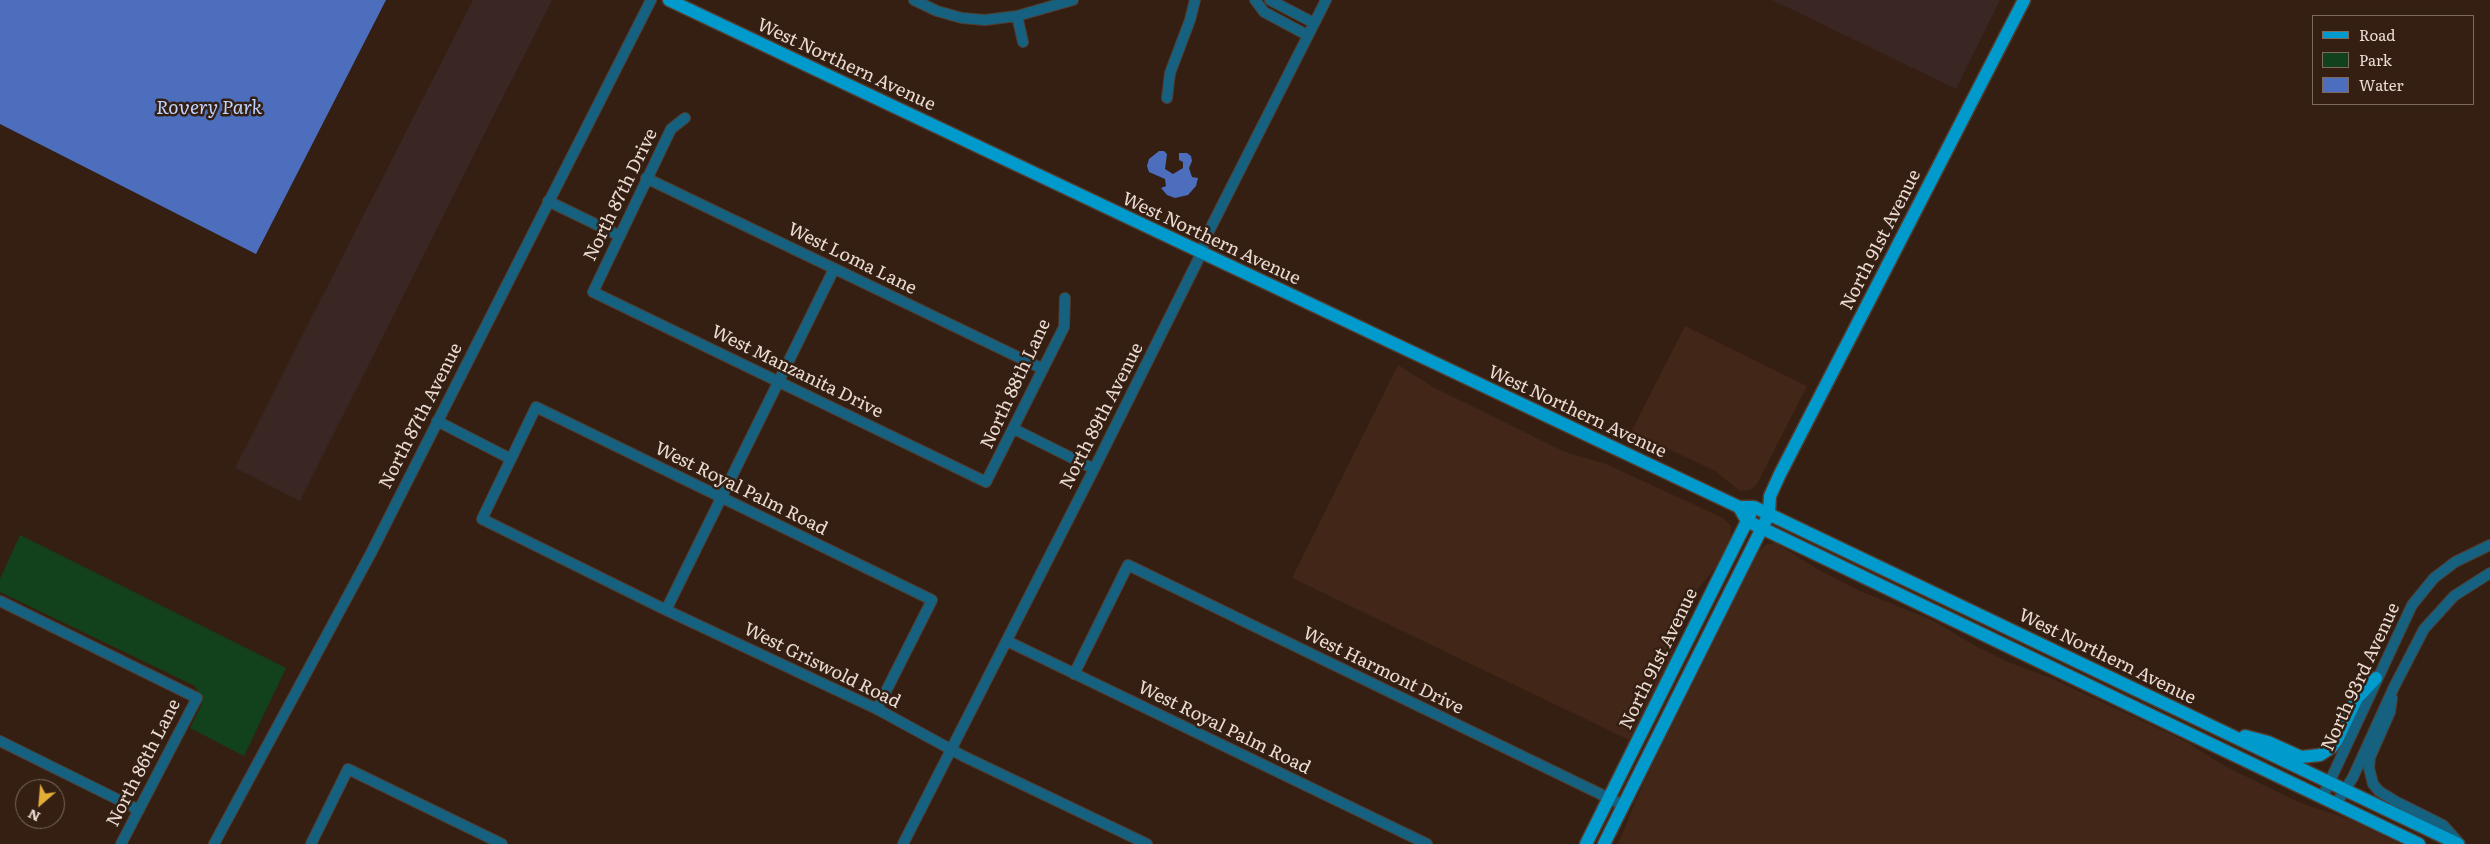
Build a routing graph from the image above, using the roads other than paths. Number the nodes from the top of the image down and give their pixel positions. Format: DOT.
graph roads {
  1 [pos="651,0"];
  2 [pos="669,0"];
  3 [pos="914,0"];
  4 [pos="1073,0"];
  5 [pos="1195,0"];
  6 [pos="1255,0"];
  7 [pos="1270,0"];
  8 [pos="1326,0"];
  9 [pos="2024,0"];
  10 [pos="1017,16"];
  11 [pos="1314,22"];
  12 [pos="1308,35"];
  13 [pos="1023,42"];
  14 [pos="1167,98"];
  15 [pos="685,118"];
  16 [pos="646,178"];
  17 [pos="548,200"];
  18 [pos="620,236"];
  19 [pos="1201,254"];
  20 [pos="834,269"];
  21 [pos="593,292"];
  22 [pos="1065,298"];
  23 [pos="1043,369"];
  24 [pos="778,382"];
  25 [pos="437,421"];
  26 [pos="1014,428"];
  27 [pos="511,460"];
  28 [pos="1094,469"];
  29 [pos="986,482"];
  30 [pos="1770,496"];
  31 [pos="721,497"];
  32 [pos="1739,507"];
  33 [pos="1754,507"];
  34 [pos="1769,514"];
  35 [pos="1747,521"];
  36 [pos="1762,528"];
  37 [pos="2490,544"];
  38 [pos="2490,573"];
  39 [pos="0,601"];
  40 [pos="666,610"];
  41 [pos="1007,641"];
  42 [pos="2046,647"];
  43 [pos="1684,648"];
  44 [pos="2038,662"];
  45 [pos="1074,674"];
  46 [pos="2376,678"];
  47 [pos="2394,687"];
  48 [pos="877,709"];
  49 [pos="2219,730"];
  50 [pos="1656,740"];
  51 [pos="0,742"];
  52 [pos="952,748"];
  53 [pos="2329,783"];
  54 [pos="2345,790"];
  55 [pos="2322,798"];
  56 [pos="1609,799"];
  57 [pos="2336,804"];
  58 [pos="1623,805"];
  59 [pos="139,810"];
  60 [pos="121,844"];
  61 [pos="214,844"];
  62 [pos="311,844"];
  63 [pos="502,844"];
  64 [pos="903,844"];
  65 [pos="1147,844"];
  66 [pos="1427,844"];
  67 [pos="1586,844"];
  68 [pos="1604,844"];
  69 [pos="2419,844"];
  70 [pos="2459,844"];
  1 -- 17 [label="street, North 87th Avenue"];
  2 -- 19 [label="main road, West Northern Avenue"];
  3 -- 10 [label="street"];
  4 -- 10 [label="street"];
  5 -- 14 [label="street"];
  6 -- 12 [label="street"];
  7 -- 11 [label="street"];
  8 -- 11 [label="street, North 89th Avenue"];
  9 -- 30 [label="main road, North 91st Avenue"];
  10 -- 13 [label="street"];
  11 -- 12 [label="street, North 89th Avenue"];
  12 -- 19 [label="street, North 89th Avenue"];
  15 -- 16 [label="street, North 87th Drive"];
  16 -- 18 [label="street, North 87th Drive"];
  16 -- 20 [label="street, West Loma Lane"];
  17 -- 18 [label="street"];
  17 -- 25 [label="street, North 87th Avenue"];
  18 -- 21 [label="street, North 87th Drive"];
  19 -- 28 [label="street, North 89th Avenue"];
  19 -- 32 [label="main road, West Northern Avenue"];
  20 -- 23 [label="street, West Loma Lane"];
  20 -- 24 [label="street"];
  21 -- 24 [label="street, West Manzanita Drive"];
  22 -- 23 [label="street, North 88th Lane"];
  23 -- 26 [label="street, North 88th Lane"];
  24 -- 29 [label="street, West Manzanita Drive"];
  24 -- 31 [label="street"];
  25 -- 27 [label="street"];
  25 -- 61 [label="street, North 87th Avenue"];
  26 -- 28 [label="street"];
  26 -- 29 [label="street, North 88th Lane"];
  27 -- 31 [label="street, West Royal Palm Road"];
  27 -- 40 [label="street, West Griswold Road"];
  28 -- 41 [label="street, North 89th Avenue"];
  30 -- 33 [label="main road, North 91st Avenue"];
  30 -- 34 [label="main road, North 91st Avenue"];
  31 -- 40 [label="street"];
  31 -- 48 [label="street, West Royal Palm Road"];
  32 -- 33 [label="main road, West Northern Avenue"];
  32 -- 35 [label="main road"];
  33 -- 34 [label="main road, West Northern Avenue"];
  33 -- 35 [label="main road, North 91st Avenue"];
  34 -- 36 [label="main road, North 91st Avenue"];
  34 -- 42 [label="main road, West Northern Avenue"];
  35 -- 36 [label="main road, West Northern Avenue"];
  35 -- 43 [label="main road, North 91st Avenue"];
  36 -- 44 [label="main road, West Northern Avenue"];
  36 -- 50 [label="main road, North 91st Avenue"];
  37 -- 46 [label="street, North 93rd Avenue"];
  38 -- 47 [label="street, North 93rd Avenue"];
  39 -- 59 [label="street, North 86th Lane"];
  40 -- 48 [label="street, West Griswold Road"];
  41 -- 45 [label="street, West Royal Palm Road"];
  41 -- 52 [label="street, North 89th Avenue"];
  42 -- 44 [label="main road"];
  42 -- 49 [label="main road, West Northern Avenue"];
  43 -- 50 [label="main road"];
  43 -- 56 [label="main road, North 91st Avenue"];
  44 -- 55 [label="main road, West Northern Avenue"];
  45 -- 56 [label="street, West Harmont Drive"];
  45 -- 66 [label="street, West Royal Palm Road"];
  46 -- 49 [label="main road"];
  46 -- 53 [label="street, North 93rd Avenue"];
  47 -- 54 [label="street, North 93rd Avenue"];
  47 -- 70 [label="street"];
  48 -- 52 [label="street, West Griswold Road"];
  49 -- 53 [label="main road, West Northern Avenue"];
  50 -- 58 [label="main road, North 91st Avenue"];
  51 -- 59 [label="street"];
  52 -- 64 [label="street, North 89th Avenue"];
  52 -- 65 [label="street, West Griswold Road"];
  53 -- 54 [label="main road, West Northern Avenue"];
  53 -- 55 [label="street, North 93rd Avenue"];
  54 -- 57 [label="street, North 93rd Avenue"];
  54 -- 70 [label="main road, West Northern Avenue"];
  55 -- 57 [label="main road, West Northern Avenue"];
  56 -- 58 [label="street, West Harmont Drive"];
  56 -- 67 [label="main road, North 91st Avenue"];
  57 -- 69 [label="main road, West Northern Avenue"];
  58 -- 68 [label="main road, North 91st Avenue"];
  59 -- 60 [label="street, North 86th Lane"];
  62 -- 63 [label="street"];
}
